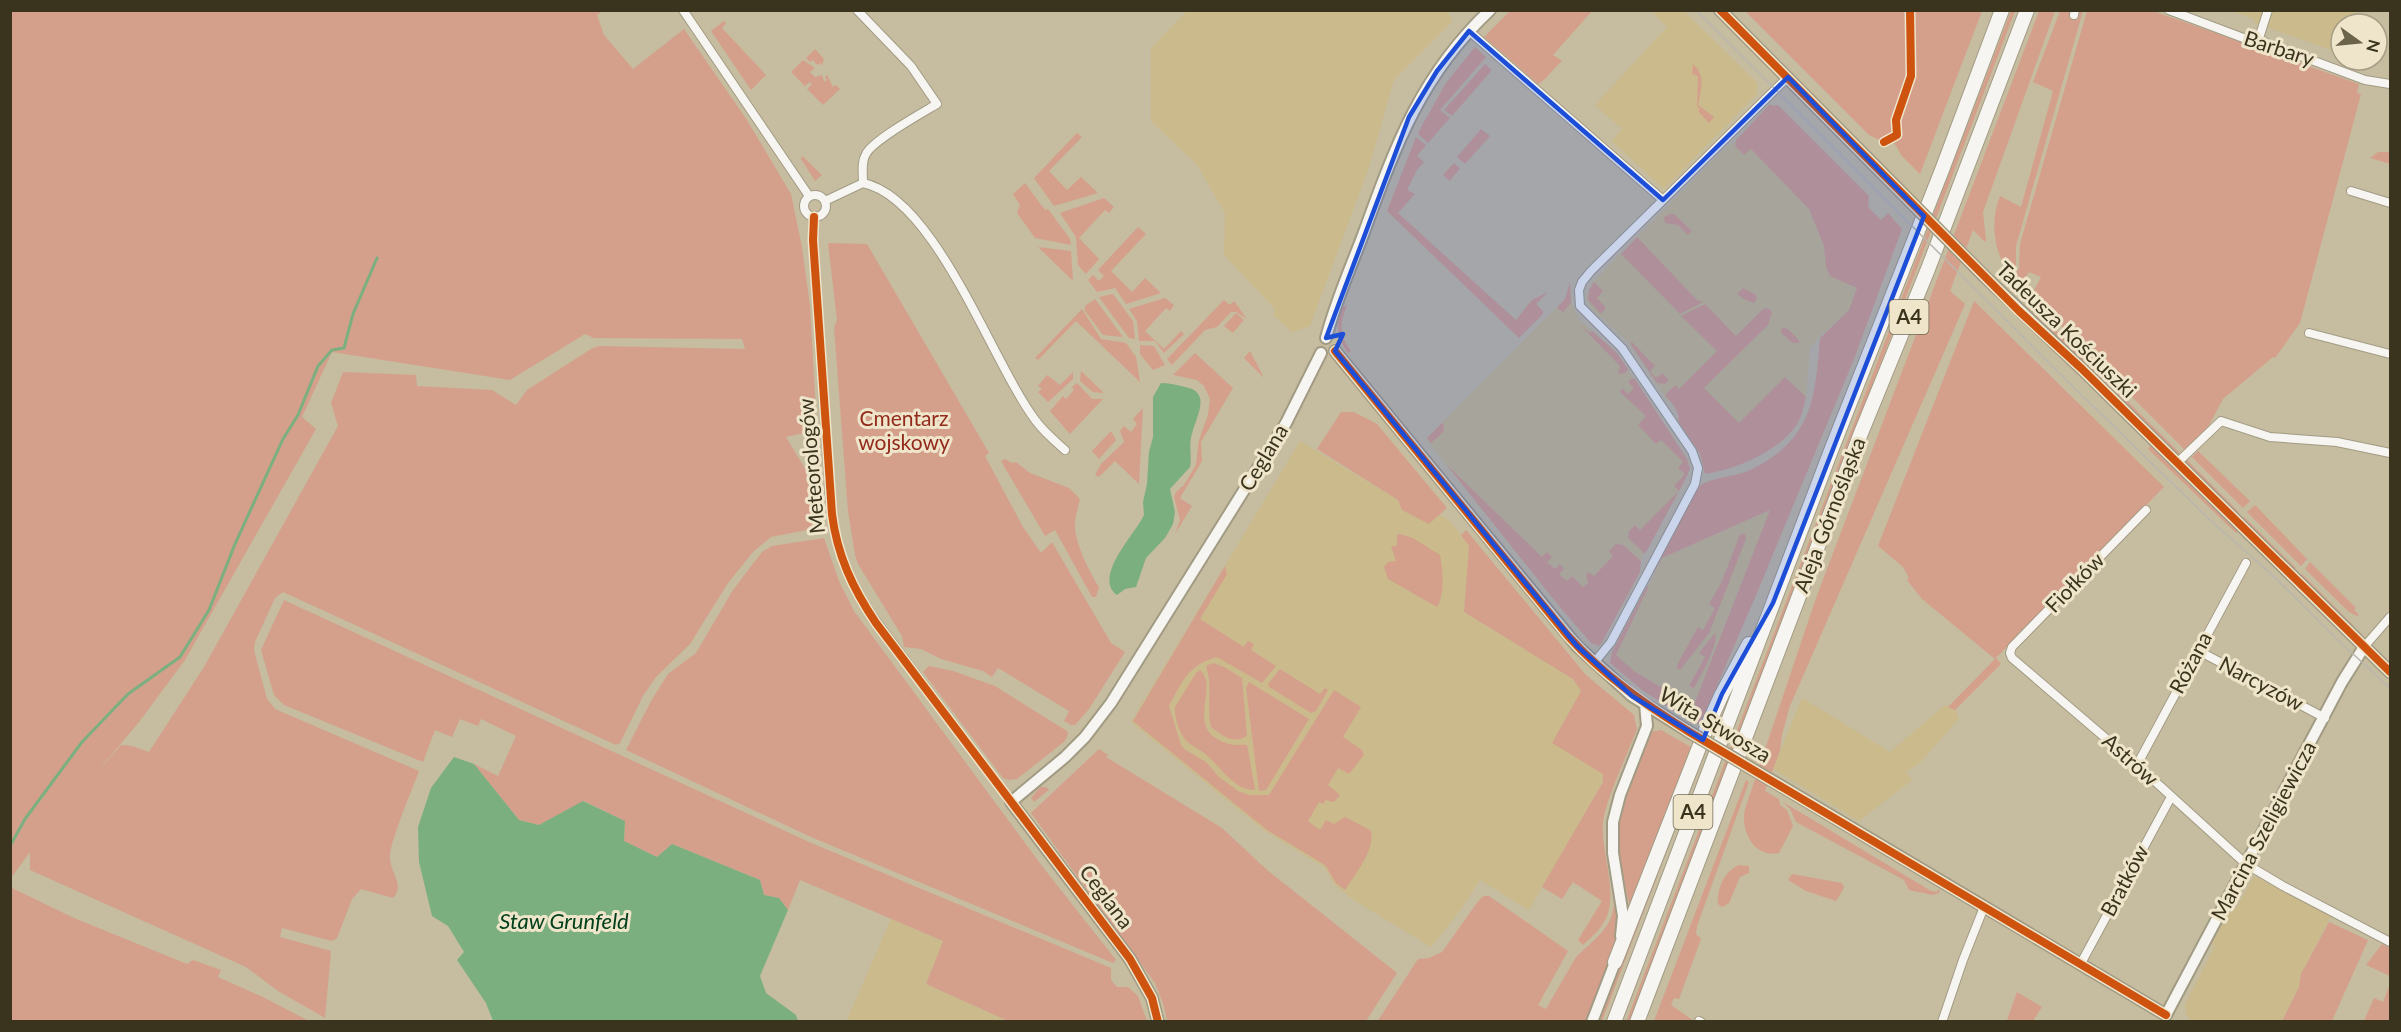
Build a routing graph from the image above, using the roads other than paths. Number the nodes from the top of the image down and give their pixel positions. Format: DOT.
graph roads {
  1 [pos="683,10"];
  2 [pos="857,10"];
  3 [pos="1490,10"];
  4 [pos="1720,10"];
  5 [pos="2002,10"];
  6 [pos="2027,10"];
  7 [pos="2169,10"];
  8 [pos="2268,10"];
  9 [pos="1469,31"];
  10 [pos="2259,38"];
  11 [pos="1788,77"];
  12 [pos="2391,84"];
  13 [pos="863,183"];
  14 [pos="2351,191"];
  15 [pos="808,196"];
  16 [pos="1663,200"];
  17 [pos="825,201"];
  18 [pos="2391,203"];
  19 [pos="814,217"];
  20 [pos="2309,333"];
  21 [pos="1326,338"];
  22 [pos="1335,351"];
  23 [pos="1321,353"];
  24 [pos="2391,354"];
  25 [pos="1065,450"];
  26 [pos="2391,453"];
  27 [pos="2177,463"];
  28 [pos="2146,510"];
  29 [pos="2246,563"];
  30 [pos="1773,603"];
  31 [pos="2391,617"];
  32 [pos="2364,647"];
  33 [pos="2197,650"];
  34 [pos="2012,658"];
  35 [pos="1594,663"];
  36 [pos="2391,672"];
  37 [pos="1646,705"];
  38 [pos="1666,718"];
  39 [pos="2325,718"];
  40 [pos="1647,726"];
  41 [pos="2137,765"];
  42 [pos="2171,797"];
  43 [pos="1011,802"];
  44 [pos="2246,864"];
  45 [pos="1984,907"];
  46 [pos="2391,942"];
  47 [pos="1615,962"];
  48 [pos="2080,965"];
  49 [pos="2166,1018"];
  50 [pos="1158,1022"];
  51 [pos="1593,1022"];
  52 [pos="1614,1022"];
  53 [pos="1637,1022"];
  54 [pos="1942,1022"];
  1 -- 15 [label="street, Meteorologów"];
  2 -- 13 [label="street"];
  3 -- 9 [label="street"];
  4 -- 11 [label="street, Tadeusza Kościuszki"];
  5 -- 30 [label="highway, Aleja Górnośląska / A4"];
  6 -- 53 [label="highway, Aleja Górnośląska / A4"];
  7 -- 10 [label="street, Barbary"];
  8 -- 10 [label="street"];
  9 -- 16 [label="street"];
  9 -- 21 [label="street"];
  10 -- 12 [label="street, Barbary"];
  11 -- 16 [label="street"];
  11 -- 27 [label="street, Tadeusza Kościuszki, bridge"];
  13 -- 17 [label="street"];
  13 -- 25 [label="street"];
  14 -- 18 [label="street"];
  15 -- 17 [label="street"];
  15 -- 19 [label="street, Meteorologów"];
  16 -- 35 [label="street"];
  17 -- 19 [label="street"];
  19 -- 43 [label="street, Meteorologów"];
  20 -- 24 [label="street"];
  21 -- 22 [label="street"];
  21 -- 23 [label="street"];
  22 -- 23 [label="street"];
  22 -- 35 [label="street, Wita Stwosza"];
  23 -- 43 [label="street, Ceglana"];
  26 -- 27 [label="street"];
  27 -- 32 [label="street, Tadeusza Kościuszki"];
  28 -- 34 [label="street, Fiołków"];
  29 -- 33 [label="street, Różana"];
  30 -- 47 [label="highway"];
  30 -- 52 [label="highway, Aleja Górnośląska / A4"];
  31 -- 32 [label="street"];
  32 -- 36 [label="street, Tadeusza Kościuszki"];
  32 -- 39 [label="street, Marcina Szeligiewicza"];
  33 -- 39 [label="street, Narcyzów"];
  33 -- 41 [label="street, Różana"];
  34 -- 41 [label="street, Astrów"];
  35 -- 37 [label="street, Wita Stwosza"];
  37 -- 38 [label="street, Wita Stwosza"];
  37 -- 40 [label="street"];
  38 -- 40 [label="street"];
  38 -- 45 [label="street, Wita Stwosza, bridge"];
  39 -- 44 [label="street, Marcina Szeligiewicza"];
  40 -- 47 [label="street"];
  41 -- 42 [label="street, Astrów"];
  42 -- 44 [label="street, Astrów"];
  42 -- 48 [label="street, Bratków"];
  43 -- 50 [label="street, Ceglana"];
  44 -- 46 [label="street, Astrów"];
  44 -- 49 [label="street, Marcina Szeligiewicza"];
  45 -- 48 [label="street, Wita Stwosza"];
  45 -- 54 [label="street"];
  47 -- 51 [label="street"];
  48 -- 49 [label="street, Wita Stwosza"];
}
